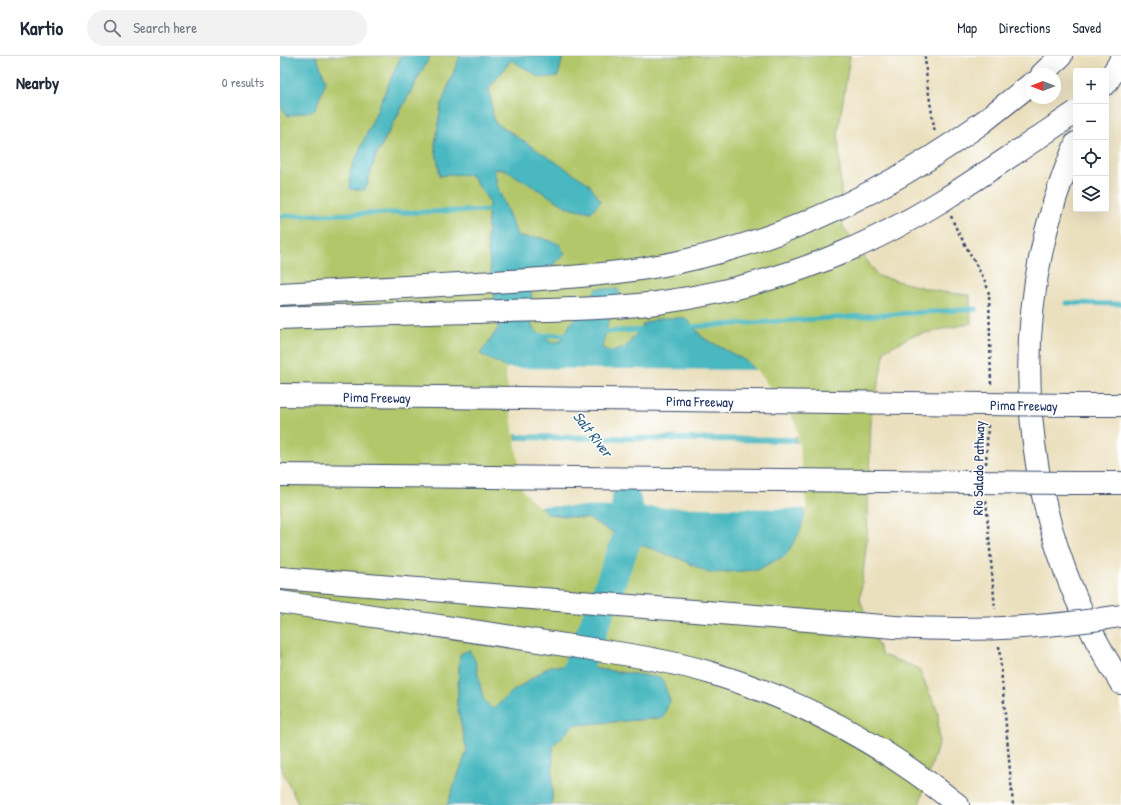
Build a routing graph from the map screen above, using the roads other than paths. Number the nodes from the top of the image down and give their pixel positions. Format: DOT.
graph roads {
  1 [pos="1061,56"];
  2 [pos="1121,60"];
  3 [pos="1048,68"];
  4 [pos="1109,79"];
  5 [pos="1121,83"];
  6 [pos="1025,89"];
  7 [pos="1109,91"];
  8 [pos="1073,114"];
  9 [pos="1073,151"];
  10 [pos="280,294"];
  11 [pos="280,318"];
  12 [pos="280,395"];
  13 [pos="1121,405"];
  14 [pos="280,475"];
  15 [pos="1121,483"];
  16 [pos="280,578"];
  17 [pos="280,602"];
  18 [pos="1121,616"];
  19 [pos="1121,683"];
  20 [pos="958,805"];
  1 -- 3 [label="highway"];
  2 -- 4 [label="highway"];
  5 -- 7 [label="highway"];
  6 -- 10 [label="highway, bridge"];
  8 -- 11 [label="highway, bridge"];
  9 -- 19 [label="highway"];
  12 -- 13 [label="highway, Pima Freeway, bridge"];
  14 -- 15 [label="highway, bridge"];
  16 -- 18 [label="highway, bridge"];
  17 -- 20 [label="highway"];
}
